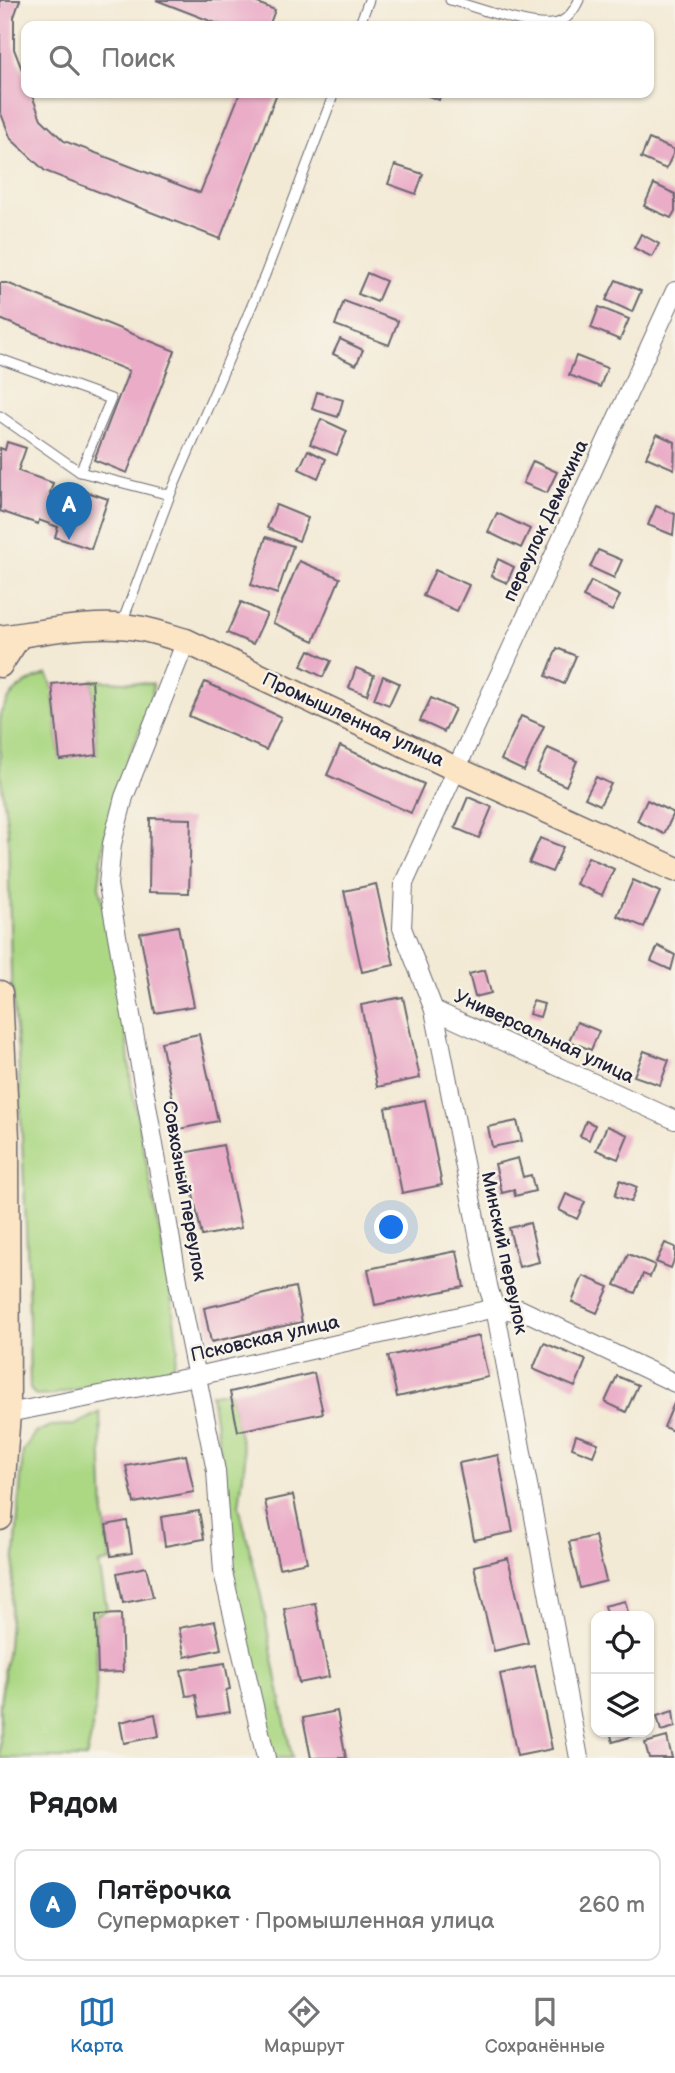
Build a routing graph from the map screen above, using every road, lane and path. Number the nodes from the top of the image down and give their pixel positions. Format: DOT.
graph roads {
  1 [pos="369,0"];
  2 [pos="450,0"];
  3 [pos="579,0"];
  4 [pos="361,21"];
  5 [pos="525,21"];
  6 [pos="559,21"];
  7 [pos="332,98"];
  8 [pos="675,291"];
  9 [pos="0,359"];
  10 [pos="0,416"];
  11 [pos="80,472"];
  12 [pos="170,495"];
  13 [pos="121,628"];
  14 [pos="9,637"];
  15 [pos="186,641"];
  16 [pos="0,665"];
  17 [pos="456,769"];
  18 [pos="675,869"];
  19 [pos="0,993"];
  20 [pos="434,1010"];
  21 [pos="1,1042"];
  22 [pos="675,1120"];
  23 [pos="489,1290"];
  24 [pos="495,1308"];
  25 [pos="530,1314"];
  26 [pos="197,1376"];
  27 [pos="675,1383"];
  28 [pos="8,1413"];
  29 [pos="0,1518"];
  30 [pos="266,1758"];
  31 [pos="579,1758"];
  1 -- 4 [label="lane"];
  2 -- 5 [label="lane"];
  3 -- 6 [label="lane"];
  7 -- 12 [label="lane"];
  8 -- 17 [label="street, переулок Демехина"];
  9 -- 11 [label="lane"];
  10 -- 11 [label="lane"];
  11 -- 12 [label="lane"];
  12 -- 13 [label="lane"];
  13 -- 14 [label="main road, Промышленная улица"];
  13 -- 15 [label="main road, Промышленная улица"];
  14 -- 16 [label="main road, Промышленная улица"];
  15 -- 17 [label="main road, Промышленная улица"];
  15 -- 26 [label="street, Совхозный переулок"];
  17 -- 18 [label="main road, Промышленная улица"];
  17 -- 20 [label="street, Минский переулок"];
  19 -- 21 [label="main road"];
  20 -- 22 [label="street, Универсальная улица"];
  20 -- 23 [label="street, Минский переулок"];
  21 -- 28 [label="main road"];
  23 -- 24 [label="street, Минский переулок"];
  23 -- 25 [label="street, Псковская улица"];
  24 -- 25 [label="street, Псковская улица"];
  24 -- 26 [label="street, Псковская улица"];
  24 -- 31 [label="street, Минский переулок"];
  25 -- 27 [label="street, Псковская улица"];
  26 -- 28 [label="street, Псковская улица"];
  26 -- 30 [label="street, Совхозный переулок"];
  28 -- 29 [label="main road"];
}
